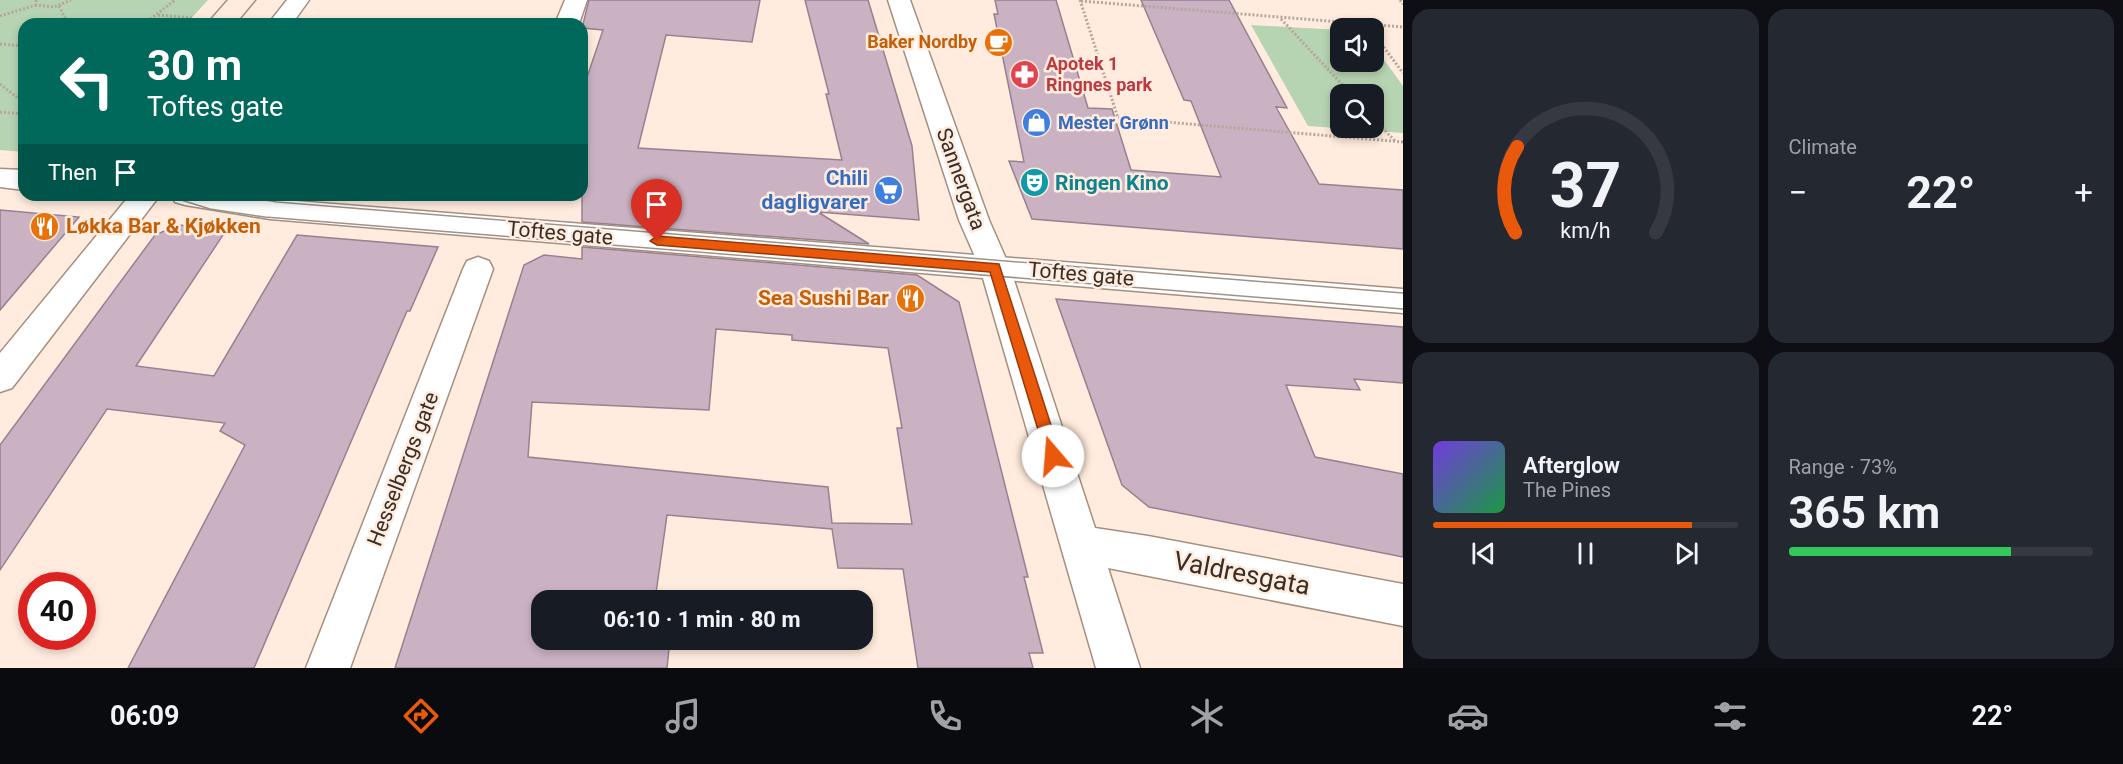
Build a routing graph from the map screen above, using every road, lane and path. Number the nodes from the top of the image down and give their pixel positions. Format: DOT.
graph roads {
  1 [pos="36,0"];
  2 [pos="71,0"];
  3 [pos="175,0"];
  4 [pos="298,0"];
  5 [pos="576,0"];
  6 [pos="899,0"];
  7 [pos="1400,0"];
  8 [pos="1080,1"];
  9 [pos="1403,4"];
  10 [pos="36,5"];
  11 [pos="59,6"];
  12 [pos="158,15"];
  13 [pos="0,16"];
  14 [pos="65,18"];
  15 [pos="153,18"];
  16 [pos="193,18"];
  17 [pos="284,18"];
  18 [pos="569,18"];
  19 [pos="1280,18"];
  20 [pos="1330,21"];
  21 [pos="1384,25"];
  22 [pos="1403,27"];
  23 [pos="0,44"];
  24 [pos="18,46"];
  25 [pos="1384,48"];
  26 [pos="1403,74"];
  27 [pos="0,84"];
  28 [pos="1343,84"];
  29 [pos="18,98"];
  30 [pos="0,112"];
  31 [pos="18,114"];
  32 [pos="1384,129"];
  33 [pos="1395,141"];
  34 [pos="1403,142"];
  35 [pos="0,178"];
  36 [pos="18,180"];
  37 [pos="141,201"];
  38 [pos="221,201"];
  39 [pos="995,268"];
  40 [pos="478,269"];
  41 [pos="1403,301"];
  42 [pos="0,378"];
  43 [pos="1081,545"];
  44 [pos="1403,605"];
  45 [pos="328,668"];
  46 [pos="1118,668"];
  1 -- 10 [label="path"];
  2 -- 11 [label="path"];
  3 -- 12 [label="path"];
  4 -- 17 [label="street"];
  5 -- 18 [label="street"];
  6 -- 39 [label="street, Sannergata"];
  7 -- 9 [label="path"];
  8 -- 19 [label="path"];
  8 -- 33 [label="path"];
  10 -- 11 [label="path"];
  10 -- 13 [label="path"];
  11 -- 14 [label="path"];
  12 -- 15 [label="path"];
  12 -- 16 [label="path"];
  19 -- 20 [label="path"];
  19 -- 28 [label="path"];
  21 -- 22 [label="path"];
  23 -- 24 [label="path"];
  25 -- 26 [label="path"];
  27 -- 29 [label="path"];
  30 -- 31 [label="path"];
  32 -- 33 [label="path"];
  33 -- 34 [label="path"];
  35 -- 36 [label="street"];
  37 -- 42 [label="street"];
  38 -- 39 [label="street, Toftes gate"];
  39 -- 41 [label="street, Toftes gate"];
  39 -- 43 [label="street, Sannergata"];
  40 -- 45 [label="street, Hesselbergs gate"];
  43 -- 44 [label="street, Valdresgata"];
  43 -- 46 [label="street, Sannergata"];
}
